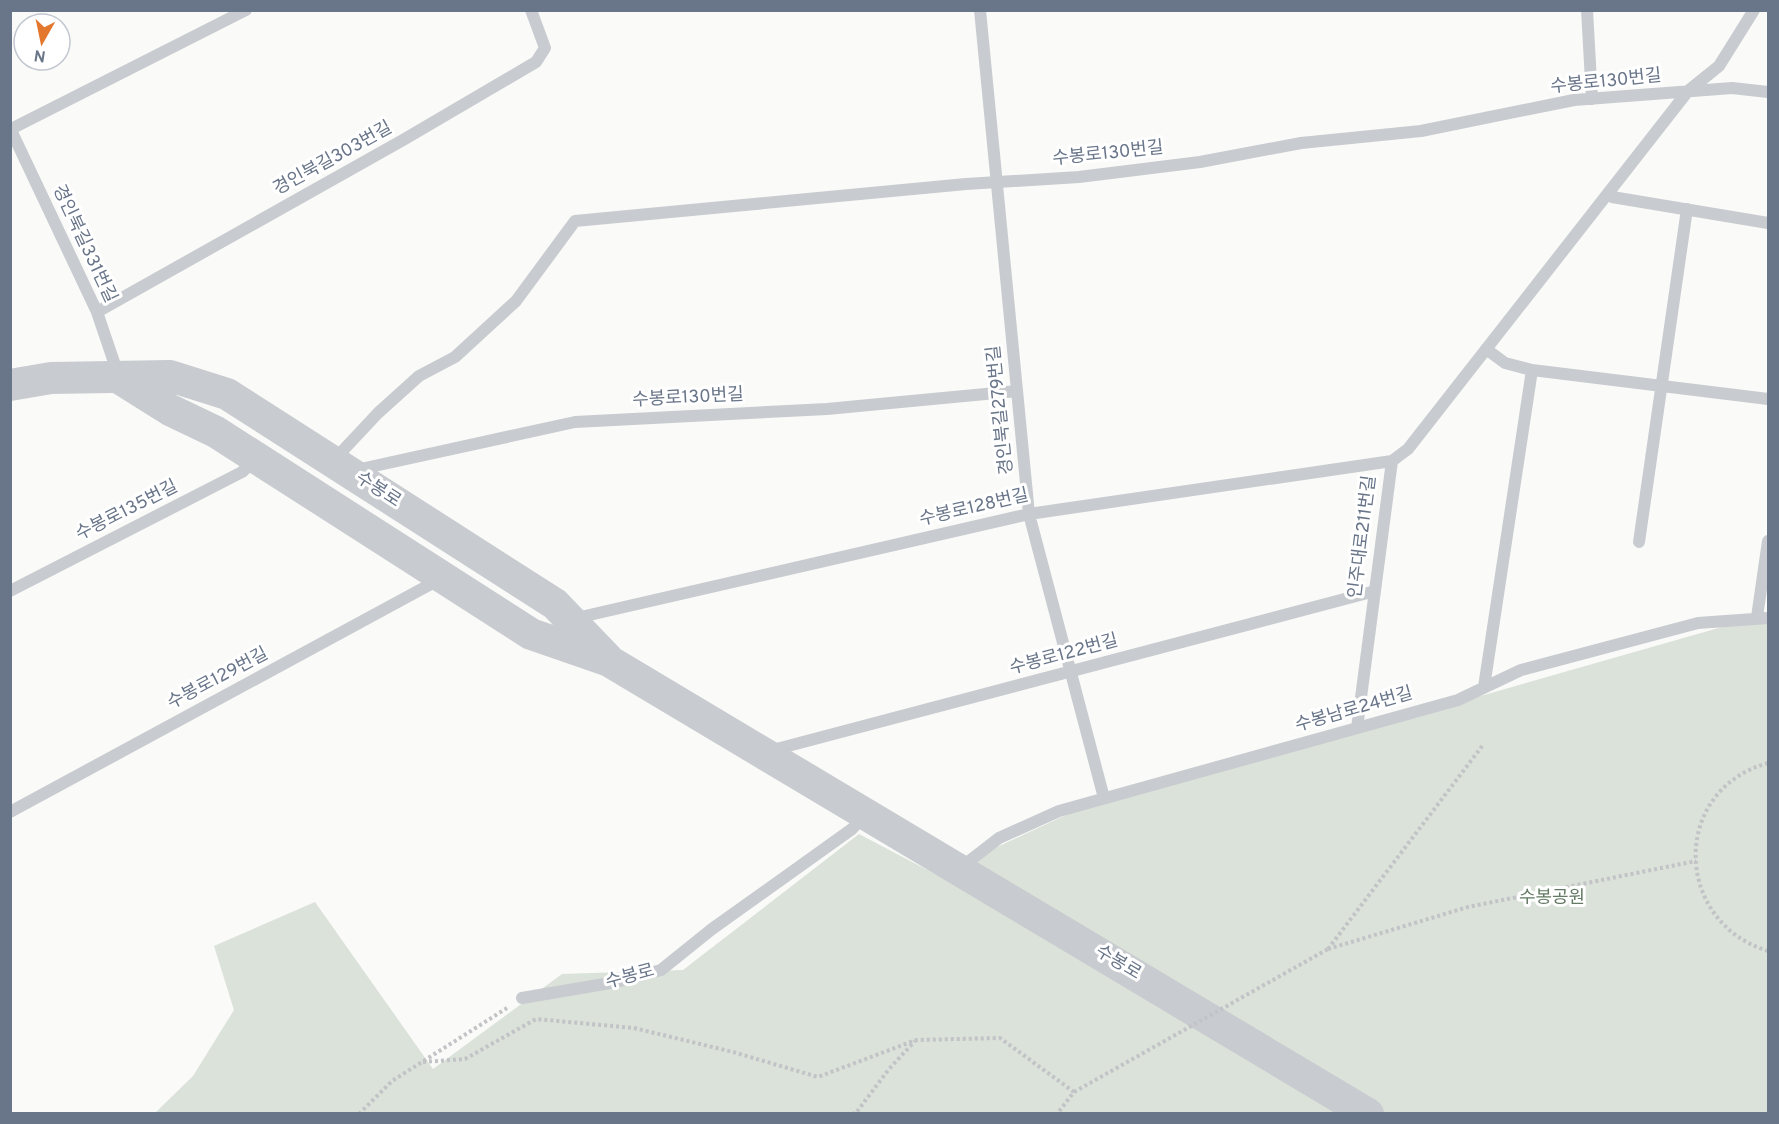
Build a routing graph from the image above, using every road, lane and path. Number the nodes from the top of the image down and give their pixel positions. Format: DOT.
graph roads {
  1 [pos="246,10"];
  2 [pos="531,10"];
  3 [pos="980,10"];
  4 [pos="1587,10"];
  5 [pos="1754,10"];
  6 [pos="1688,91"];
  7 [pos="1768,92"];
  8 [pos="1593,99"];
  9 [pos="11,129"];
  10 [pos="996,182"];
  11 [pos="1608,193"];
  12 [pos="1687,208"];
  13 [pos="1768,223"];
  14 [pos="97,312"];
  15 [pos="1486,350"];
  16 [pos="1532,370"];
  17 [pos="119,378"];
  18 [pos="10,385"];
  19 [pos="1661,386"];
  20 [pos="1017,391"];
  21 [pos="1768,399"];
  22 [pos="257,458"];
  23 [pos="1392,461"];
  24 [pos="341,466"];
  25 [pos="1029,514"];
  26 [pos="1768,541"];
  27 [pos="1639,542"];
  28 [pos="443,578"];
  29 [pos="10,591"];
  30 [pos="1375,591"];
  31 [pos="1763,618"];
  32 [pos="570,620"];
  33 [pos="609,661"];
  34 [pos="1071,672"];
  35 [pos="1484,687"];
  36 [pos="1357,728"];
  37 [pos="1483,745"];
  38 [pos="763,752"];
  39 [pos="1768,763"];
  40 [pos="1104,798"];
  41 [pos="10,812"];
  42 [pos="867,814"];
  43 [pos="1696,861"];
  44 [pos="959,869"];
  45 [pos="1328,949"];
  46 [pos="1768,951"];
  47 [pos="522,998"];
  48 [pos="916,1040"];
  49 [pos="423,1062"];
  50 [pos="1074,1092"];
  51 [pos="359,1113"];
  52 [pos="729,1113"];
  53 [pos="742,1113"];
  54 [pos="852,1113"];
  55 [pos="1057,1113"];
  56 [pos="1368,1113"];
  1 -- 9 [label="lane"];
  2 -- 14 [label="lane, 경인북길303번길"];
  3 -- 10 [label="lane, 경인북길279번길"];
  4 -- 8 [label="lane"];
  5 -- 6 [label="lane, 인주대로211번길"];
  6 -- 7 [label="lane, 수봉로130번길"];
  6 -- 8 [label="lane, 수봉로130번길"];
  6 -- 11 [label="lane, 인주대로211번길"];
  8 -- 10 [label="lane, 수봉로130번길"];
  9 -- 14 [label="lane, 경인북길331번길"];
  10 -- 20 [label="lane, 경인북길279번길"];
  10 -- 24 [label="lane, 수봉로130번길"];
  11 -- 12 [label="lane"];
  11 -- 15 [label="lane, 인주대로211번길"];
  12 -- 13 [label="lane"];
  12 -- 19 [label="lane"];
  14 -- 17 [label="lane, 경인북길331번길"];
  15 -- 16 [label="lane"];
  15 -- 23 [label="lane, 인주대로211번길"];
  16 -- 19 [label="lane"];
  16 -- 35 [label="lane"];
  17 -- 18 [label="street, 수봉로"];
  17 -- 22 [label="street, 수봉로"];
  17 -- 24 [label="street, 수봉로"];
  19 -- 21 [label="lane"];
  19 -- 27 [label="lane"];
  20 -- 24 [label="lane, 수봉로130번길"];
  20 -- 25 [label="lane, 경인북길279번길"];
  22 -- 28 [label="street, 수봉로"];
  22 -- 29 [label="lane, 수봉로135번길"];
  23 -- 25 [label="lane, 수봉로128번길"];
  23 -- 30 [label="lane, 인주대로211번길"];
  24 -- 32 [label="street, 수봉로"];
  25 -- 32 [label="lane, 수봉로128번길"];
  25 -- 34 [label="lane, 경인북길279번길"];
  26 -- 31 [label="lane"];
  28 -- 33 [label="street, 수봉로"];
  28 -- 41 [label="lane, 수봉로129번길"];
  30 -- 34 [label="lane, 수봉로122번길"];
  30 -- 36 [label="lane, 인주대로211번길"];
  31 -- 35 [label="lane, 수봉남로24번길"];
  32 -- 33 [label="street, 수봉로"];
  33 -- 38 [label="street, 수봉로"];
  34 -- 38 [label="lane, 수봉로122번길"];
  34 -- 40 [label="lane, 경인북길279번길"];
  35 -- 36 [label="lane, 수봉남로24번길"];
  36 -- 40 [label="lane, 수봉남로24번길"];
  37 -- 45 [label="path"];
  38 -- 42 [label="street, 수봉로"];
  39 -- 43 [label="path"];
  40 -- 44 [label="lane, 수봉남로24번길"];
  42 -- 44 [label="street, 수봉로"];
  42 -- 47 [label="lane, 수봉로"];
  43 -- 45 [label="path"];
  43 -- 46 [label="path"];
  44 -- 56 [label="street, 수봉로"];
  45 -- 50 [label="path, bridge"];
  47 -- 49 [label="path"];
  48 -- 49 [label="path"];
  48 -- 50 [label="path"];
  48 -- 54 [label="path"];
  49 -- 51 [label="path"];
  50 -- 55 [label="path"];
  52 -- 53 [label="path"];
}
